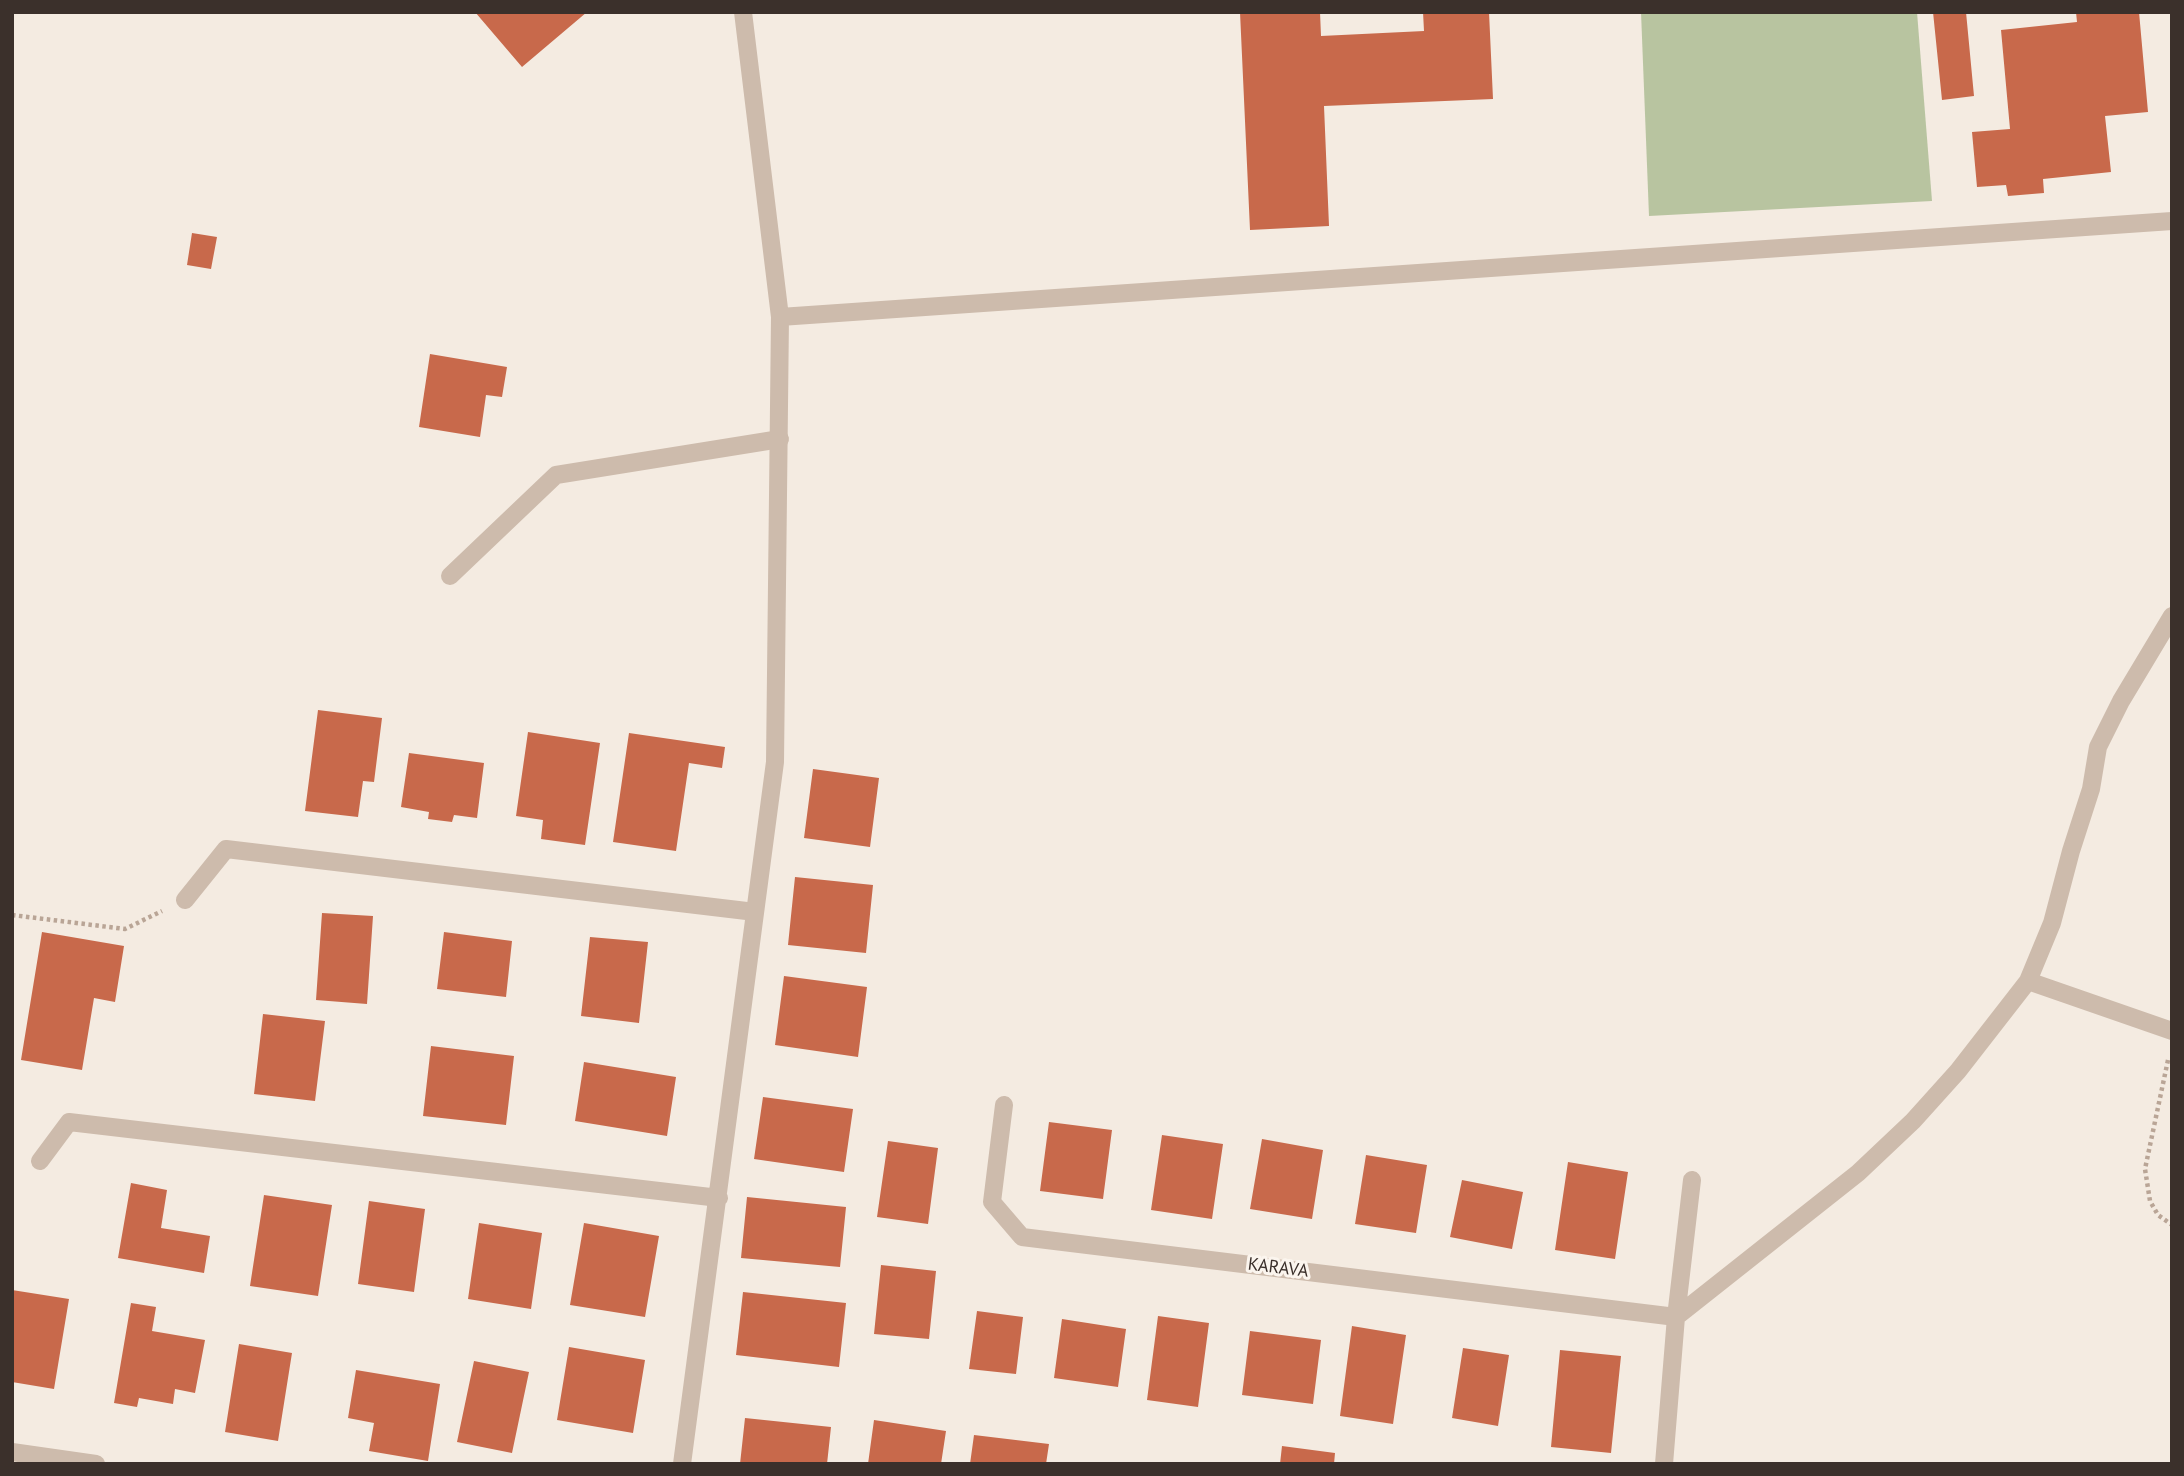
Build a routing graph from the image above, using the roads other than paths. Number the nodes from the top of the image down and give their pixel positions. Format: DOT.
graph roads {
  1 [pos="743,12"];
  2 [pos="2172,221"];
  3 [pos="780,317"];
  4 [pos="780,439"];
  5 [pos="450,576"];
  6 [pos="2172,616"];
  7 [pos="185,900"];
  8 [pos="755,912"];
  9 [pos="2028,981"];
  10 [pos="2172,1031"];
  11 [pos="1004,1105"];
  12 [pos="40,1161"];
  13 [pos="1692,1180"];
  14 [pos="719,1198"];
  15 [pos="1676,1317"];
  16 [pos="12,1452"];
  17 [pos="96,1464"];
  18 [pos="682,1464"];
  19 [pos="1664,1464"];
  1 -- 3 [label="street"];
  2 -- 3 [label="street"];
  3 -- 4 [label="street"];
  4 -- 5 [label="street"];
  4 -- 8 [label="street"];
  6 -- 9 [label="street"];
  7 -- 8 [label="street"];
  8 -- 14 [label="street"];
  9 -- 10 [label="street"];
  9 -- 15 [label="street"];
  11 -- 15 [label="street, KARAVA"];
  12 -- 14 [label="street"];
  13 -- 15 [label="street"];
  14 -- 18 [label="street"];
  15 -- 19 [label="street"];
  16 -- 17 [label="street"];
}
